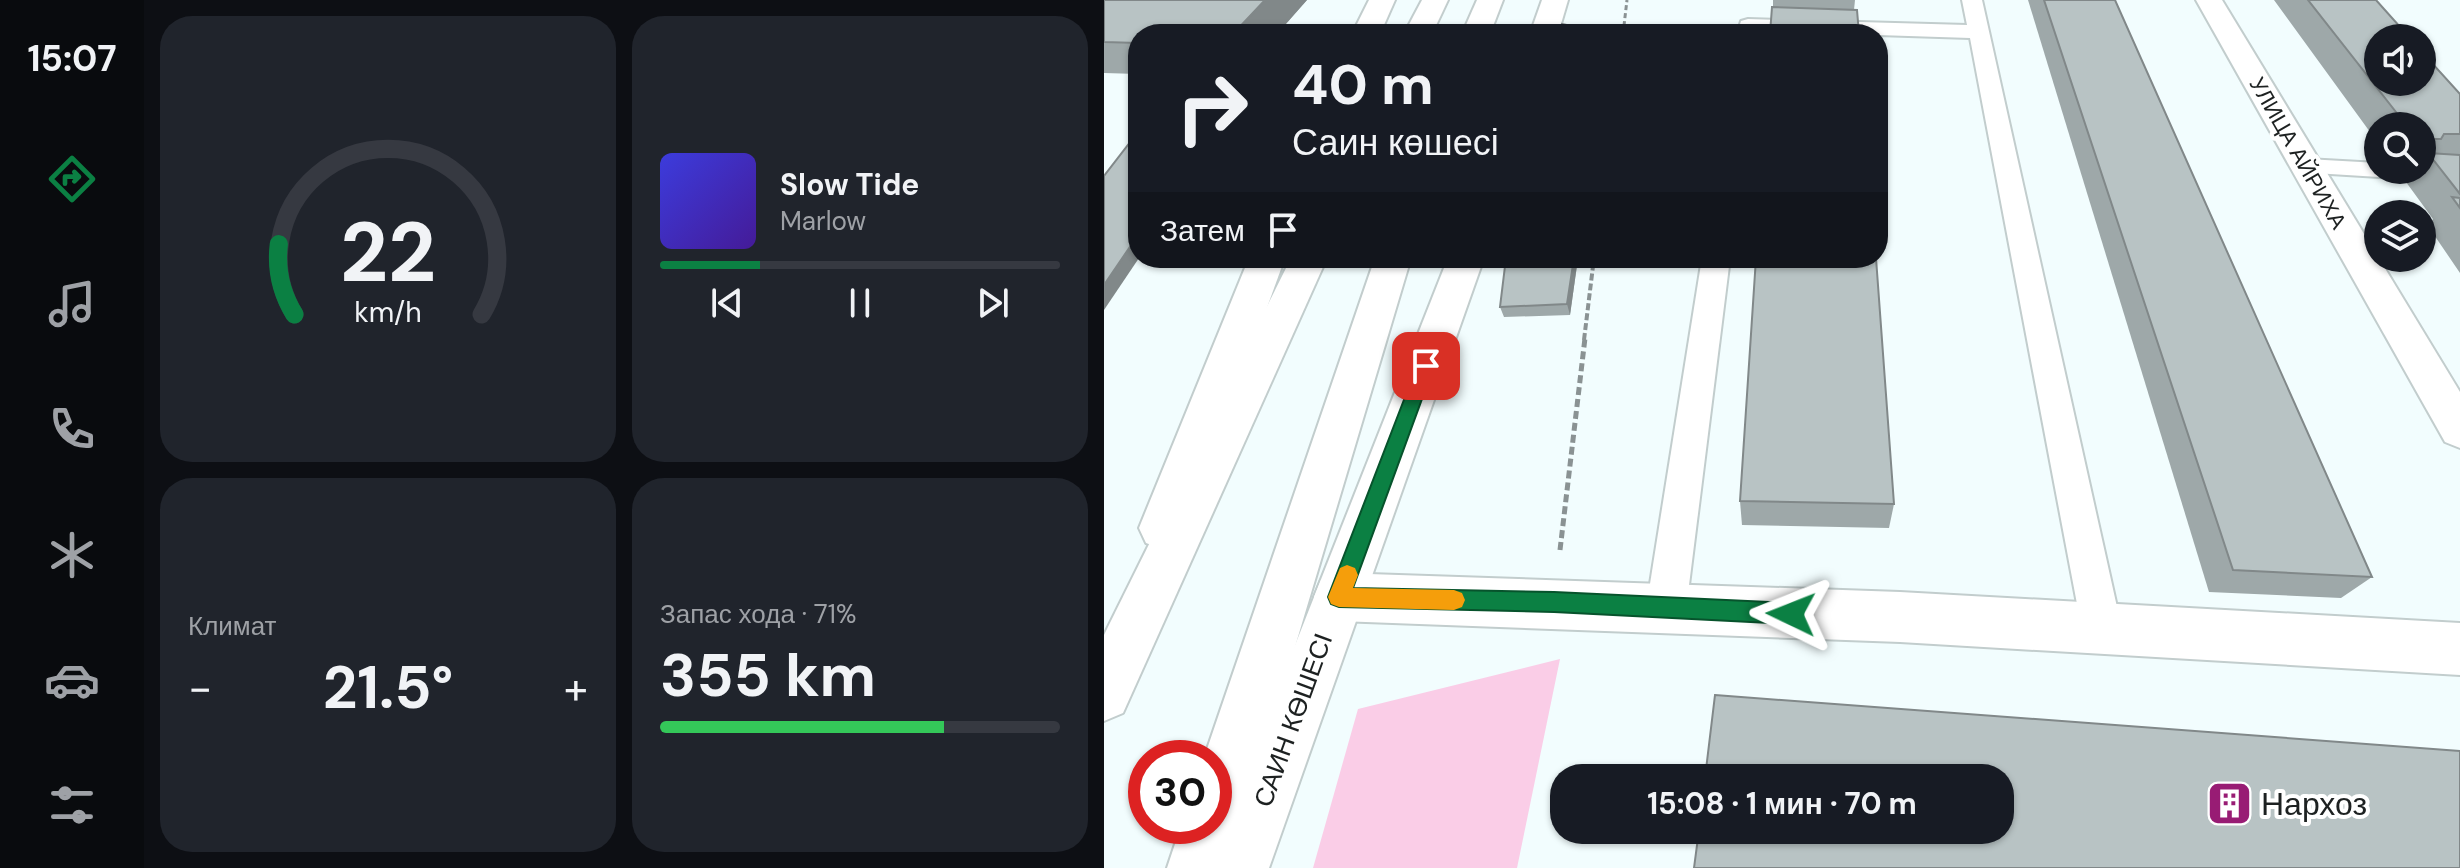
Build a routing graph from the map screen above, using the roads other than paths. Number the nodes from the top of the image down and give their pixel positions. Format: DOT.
graph roads {
  1 [pos="1382,0"];
  2 [pos="1435,0"];
  3 [pos="1490,0"];
  4 [pos="1555,0"];
  5 [pos="1972,0"];
  6 [pos="2209,0"];
  7 [pos="1371,24"];
  8 [pos="1423,24"];
  9 [pos="1480,24"];
  10 [pos="1547,24"];
  11 [pos="1888,29"];
  12 [pos="1979,32"];
  13 [pos="2307,167"];
  14 [pos="2460,174"];
  15 [pos="1263,268"];
  16 [pos="1304,268"];
  17 [pos="1390,268"];
  18 [pos="1462,268"];
  19 [pos="1715,268"];
  20 [pos="2460,430"];
  21 [pos="1339,597"];
  22 [pos="1666,609"];
  23 [pos="2101,625"];
  24 [pos="2460,649"];
  25 [pos="1104,683"];
  26 [pos="1104,694"];
  27 [pos="1232,761"];
  28 [pos="1205,844"];
  29 [pos="1198,868"];
  30 [pos="1238,868"];
  1 -- 7 [label="main road"];
  2 -- 8 [label="main road"];
  3 -- 9 [label="main road"];
  4 -- 10 [label="main road"];
  5 -- 12 [label="lane"];
  6 -- 13 [label="main road, УЛИЦА АЙРИХА"];
  11 -- 12 [label="lane"];
  12 -- 23 [label="lane"];
  13 -- 14 [label="lane"];
  13 -- 20 [label="main road, УЛИЦА АЙРИХА"];
  15 -- 25 [label="main road"];
  16 -- 26 [label="main road"];
  17 -- 27 [label="main road, САИН КӨШЕСІ"];
  18 -- 21 [label="main road, САИН КӨШЕСІ"];
  19 -- 22 [label="lane"];
  21 -- 22 [label="main road"];
  21 -- 30 [label="main road, САИН КӨШЕСІ"];
  22 -- 23 [label="main road"];
  23 -- 24 [label="main road"];
  28 -- 29 [label="main road"];
}
